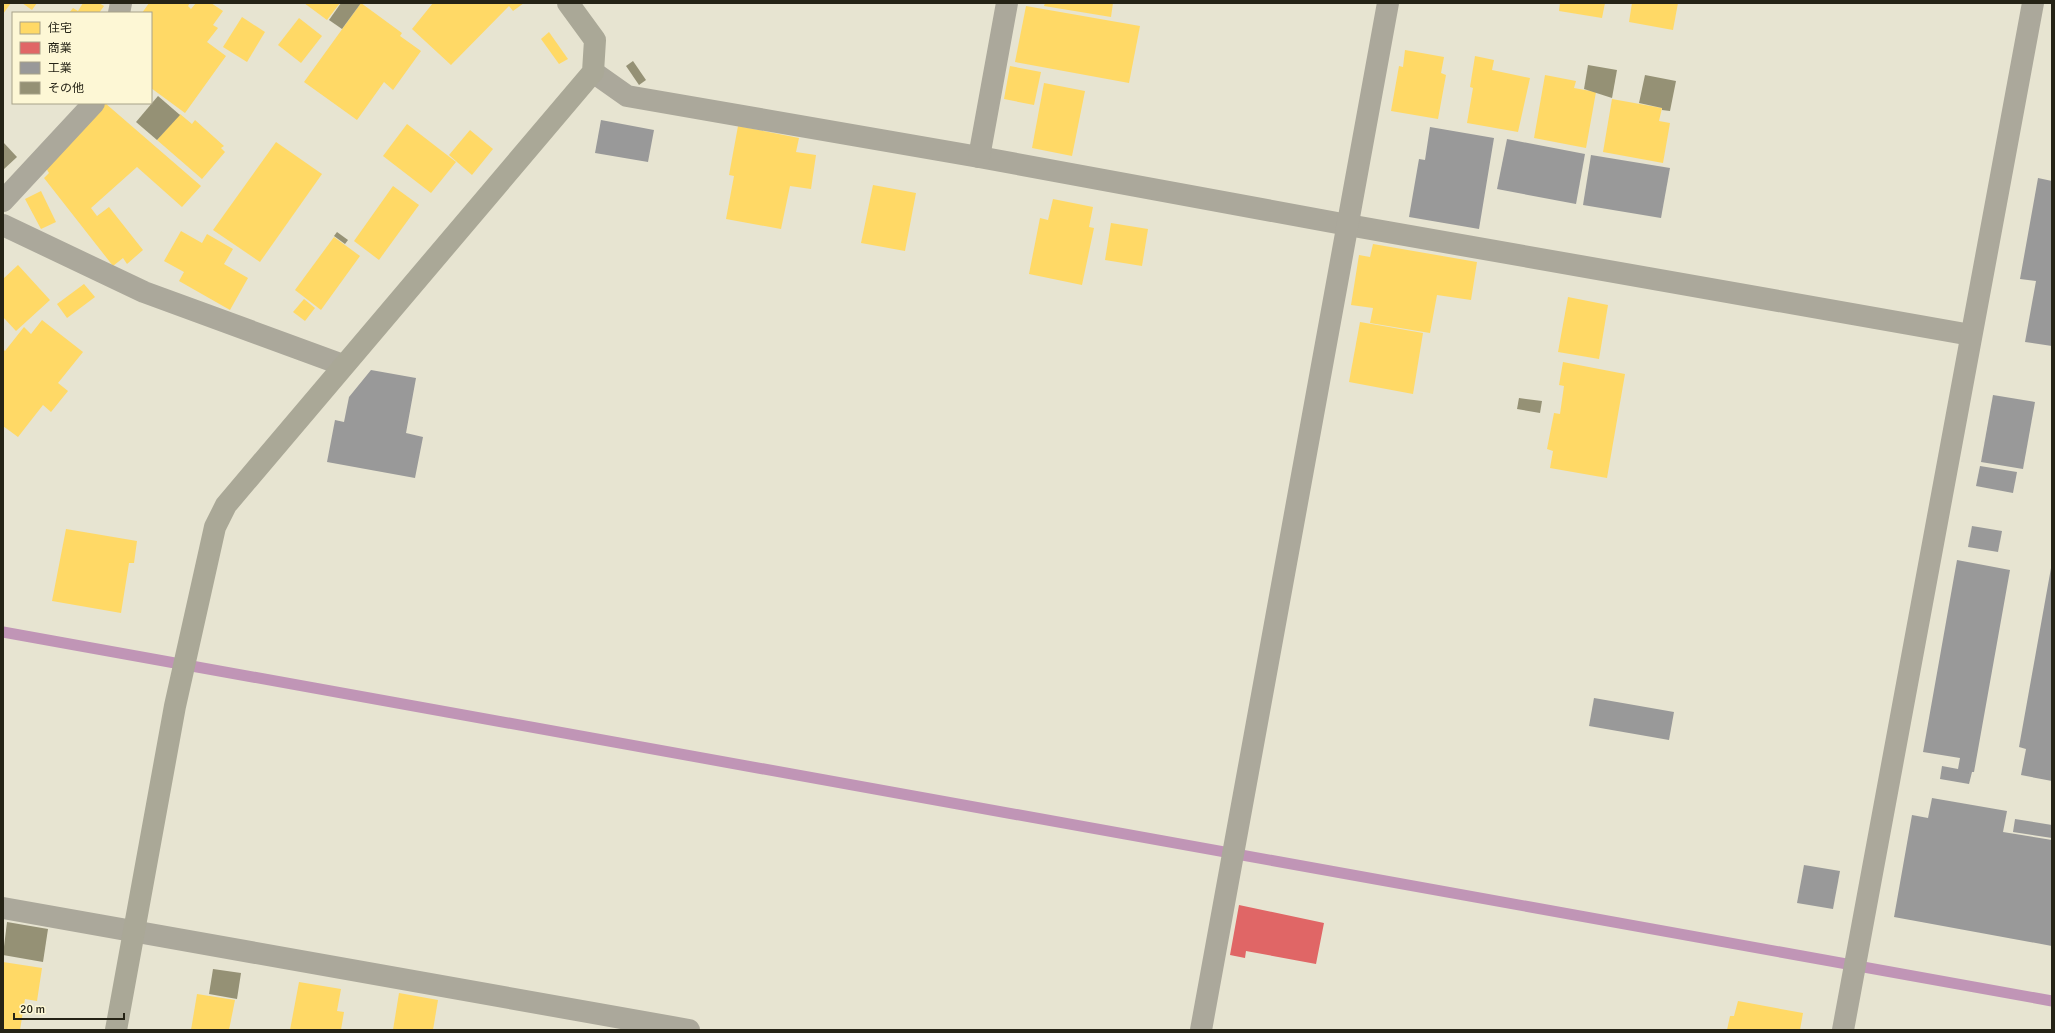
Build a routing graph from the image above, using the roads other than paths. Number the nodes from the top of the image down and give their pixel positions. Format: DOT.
graph roads {
  1 [pos="568,3"];
  2 [pos="1007,3"];
  3 [pos="1388,3"];
  4 [pos="2033,3"];
  5 [pos="593,72"];
  6 [pos="93,104"];
  7 [pos="979,157"];
  8 [pos="3,201"];
  9 [pos="3,226"];
  10 [pos="1348,226"];
  11 [pos="1971,335"];
  12 [pos="343,365"];
  13 [pos="3,908"];
  14 [pos="133,931"];
  15 [pos="116,1030"];
  16 [pos="689,1030"];
  17 [pos="1201,1030"];
  18 [pos="1843,1030"];
  1 -- 5 [label="street"];
  2 -- 7 [label="street"];
  3 -- 10 [label="street"];
  4 -- 11 [label="street"];
  5 -- 7 [label="street"];
  5 -- 12 [label="street"];
  6 -- 8 [label="street"];
  7 -- 10 [label="street"];
  9 -- 12 [label="street"];
  10 -- 11 [label="street"];
  10 -- 17 [label="street"];
  11 -- 18 [label="street"];
  12 -- 14 [label="street"];
  13 -- 14 [label="street"];
  14 -- 15 [label="street"];
  14 -- 16 [label="street"];
}
